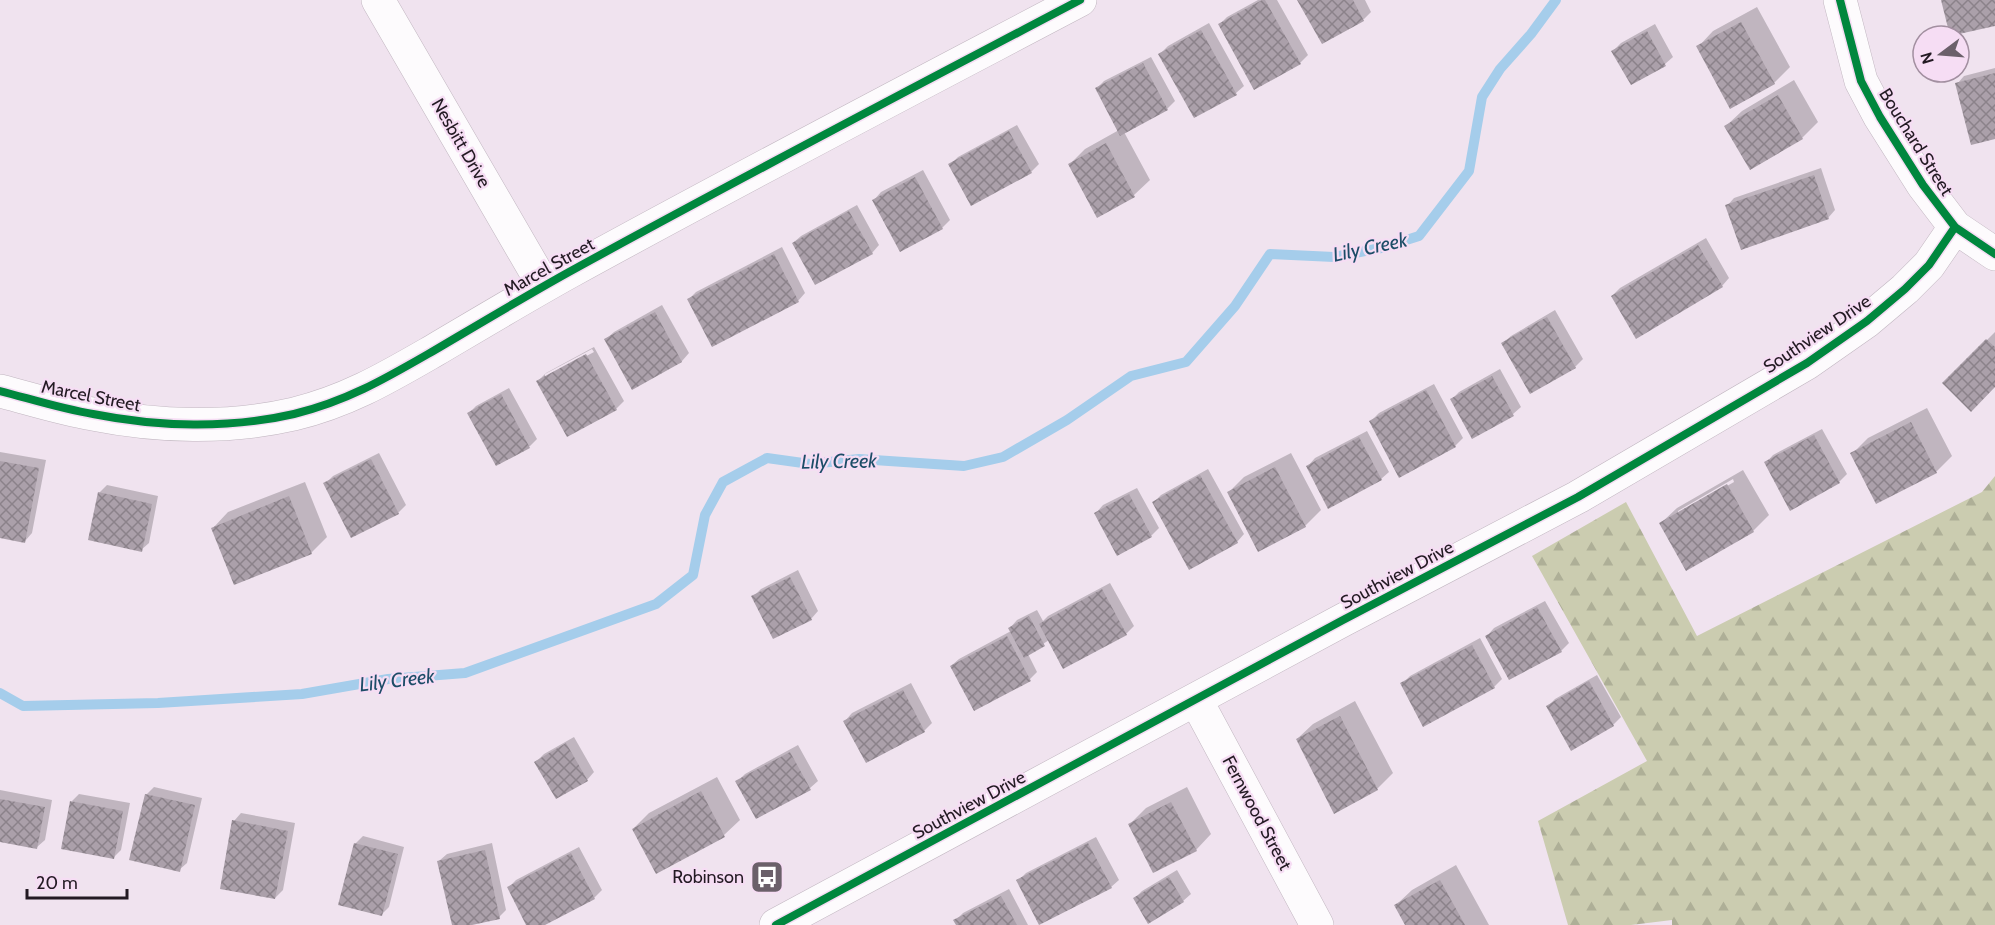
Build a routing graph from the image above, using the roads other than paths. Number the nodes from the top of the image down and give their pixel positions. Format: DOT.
graph roads {
  1 [pos="378,0"];
  2 [pos="1080,0"];
  3 [pos="1840,0"];
  4 [pos="1955,227"];
  5 [pos="1995,254"];
  6 [pos="544,286"];
  7 [pos="0,391"];
  8 [pos="1196,700"];
  9 [pos="776,925"];
  10 [pos="1317,925"];
  1 -- 6 [label="street, Nesbitt Drive"];
  2 -- 6 [label="street, Marcel Street"];
  3 -- 4 [label="street, Bouchard Street"];
  4 -- 5 [label="street"];
  4 -- 8 [label="street, Southview Drive"];
  6 -- 7 [label="street, Marcel Street"];
  8 -- 9 [label="street, Southview Drive"];
  8 -- 10 [label="street, Fernwood Street"];
}
